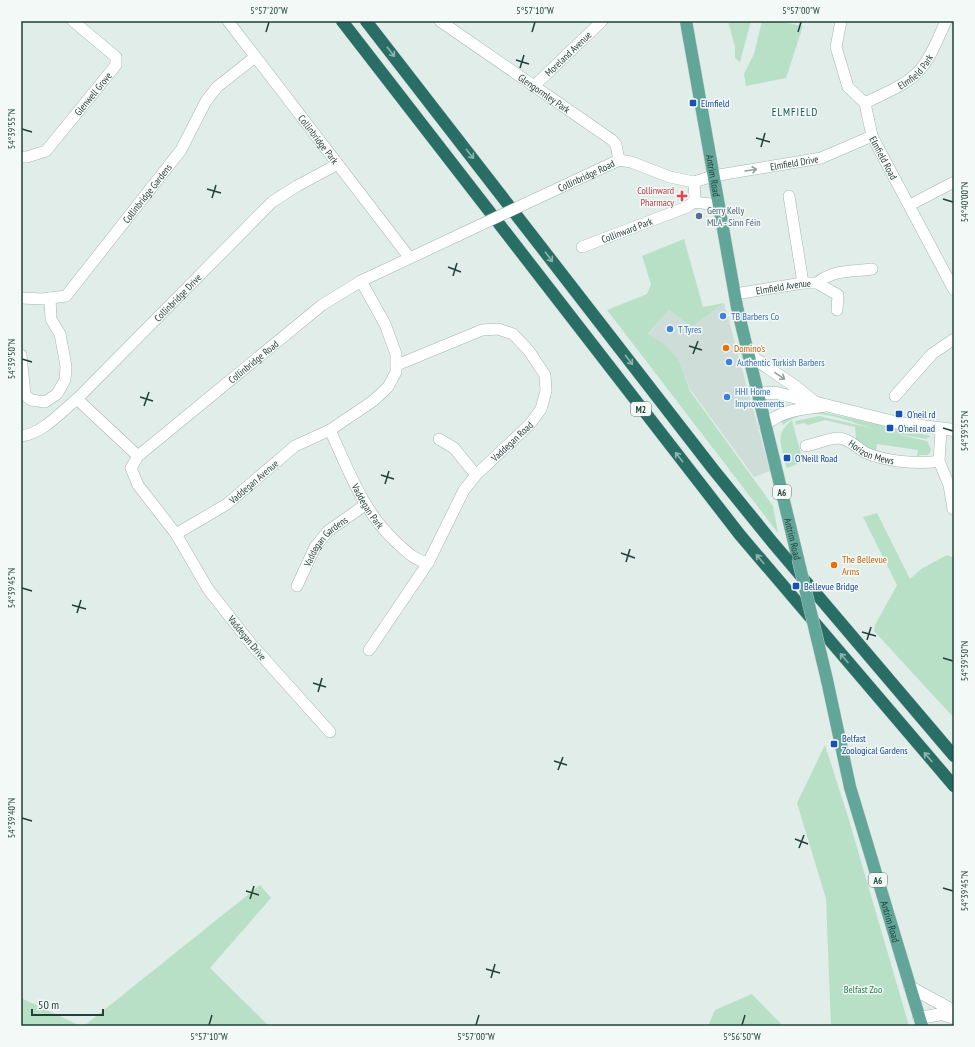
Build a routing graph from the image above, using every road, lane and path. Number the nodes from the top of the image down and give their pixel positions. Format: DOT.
graph roads {
  1 [pos="73,21"];
  2 [pos="228,21"];
  3 [pos="342,21"];
  4 [pos="366,21"];
  5 [pos="440,21"];
  6 [pos="602,21"];
  7 [pos="686,21"];
  8 [pos="841,21"];
  9 [pos="946,21"];
  10 [pos="255,57"];
  11 [pos="534,86"];
  12 [pos="865,103"];
  13 [pos="872,136"];
  14 [pos="21,157"];
  15 [pos="619,160"];
  16 [pos="338,164"];
  17 [pos="712,176"];
  18 [pos="694,182"];
  19 [pos="954,182"];
  20 [pos="789,196"];
  21 [pos="693,202"];
  22 [pos="910,205"];
  23 [pos="718,209"];
  24 [pos="582,247"];
  25 [pos="409,257"];
  26 [pos="872,268"];
  27 [pos="361,281"];
  28 [pos="802,283"];
  29 [pos="817,283"];
  30 [pos="954,290"];
  31 [pos="734,294"];
  32 [pos="21,298"];
  33 [pos="50,298"];
  34 [pos="837,310"];
  35 [pos="954,339"];
  36 [pos="748,354"];
  37 [pos="21,355"];
  38 [pos="397,365"];
  39 [pos="758,393"];
  40 [pos="896,396"];
  41 [pos="77,399"];
  42 [pos="813,401"];
  43 [pos="830,405"];
  44 [pos="765,426"];
  45 [pos="941,429"];
  46 [pos="330,430"];
  47 [pos="954,430"];
  48 [pos="21,436"];
  49 [pos="439,439"];
  50 [pos="806,446"];
  51 [pos="138,456"];
  52 [pos="939,461"];
  53 [pos="476,475"];
  54 [pos="365,505"];
  55 [pos="953,509"];
  56 [pos="176,534"];
  57 [pos="428,563"];
  58 [pos="297,586"];
  59 [pos="369,650"];
  60 [pos="330,732"];
  61 [pos="954,756"];
  62 [pos="954,786"];
  63 [pos="910,987"];
  64 [pos="954,1012"];
  65 [pos="954,1018"];
  66 [pos="921,1022"];
  1 -- 14 [label="street, Glenwell Grove"];
  2 -- 10 [label="street, Collinbridge Park"];
  62 -- 3 [label="highway, M2, one-way"];
  4 -- 61 [label="highway, M2, one-way"];
  5 -- 11 [label="street, Glengormley Park"];
  6 -- 11 [label="street, Moreland Avenue"];
  7 -- 17 [label="main road, Antrim Road / A6"];
  8 -- 12 [label="street"];
  9 -- 12 [label="street, Elmfield Park"];
  10 -- 16 [label="street, Collinbridge Park"];
  10 -- 33 [label="street, Collinbridge Gardens"];
  11 -- 15 [label="street, Glengormley Park"];
  12 -- 13 [label="street, Elmfield Road"];
  17 -- 13 [label="street, Elmfield Drive, one-way"];
  13 -- 22 [label="street, Elmfield Road"];
  15 -- 18 [label="street, Collinbridge Road"];
  15 -- 25 [label="street, Collinbridge Road, bridge"];
  16 -- 25 [label="street, Collinbridge Park"];
  16 -- 41 [label="street, Collinbridge Drive"];
  17 -- 18 [label="street"];
  17 -- 23 [label="main road, Antrim Road / A6"];
  18 -- 21 [label="street"];
  19 -- 22 [label="street"];
  20 -- 28 [label="street"];
  21 -- 23 [label="street"];
  21 -- 24 [label="street, Collinward Park"];
  22 -- 30 [label="street, Elmfield Road"];
  23 -- 31 [label="main road, Antrim Road / A6"];
  25 -- 27 [label="street, Collinbridge Road"];
  26 -- 29 [label="street"];
  27 -- 38 [label="street"];
  27 -- 51 [label="street, Collinbridge Road"];
  28 -- 29 [label="street, Elmfield Avenue"];
  28 -- 31 [label="street, Elmfield Avenue"];
  29 -- 34 [label="street, Elmfield Avenue"];
  31 -- 36 [label="main road, Antrim Road / A6"];
  32 -- 33 [label="street, Collinbridge Gardens"];
  33 -- 37 [label="street"];
  35 -- 40 [label="street"];
  36 -- 39 [label="main road, Antrim Road / A6"];
  36 -- 42 [label="main road, one-way"];
  38 -- 46 [label="street"];
  38 -- 53 [label="street, Vaddegan Road"];
  39 -- 42 [label="main road"];
  39 -- 44 [label="main road, Antrim Road / A6"];
  41 -- 48 [label="street, Collinbridge Drive"];
  41 -- 51 [label="street"];
  42 -- 43 [label="main road"];
  43 -- 44 [label="main road"];
  43 -- 45 [label="main road"];
  44 -- 63 [label="main road, Antrim Road / A6, bridge"];
  45 -- 47 [label="main road"];
  45 -- 52 [label="street"];
  46 -- 54 [label="street, Vaddegan Park"];
  46 -- 56 [label="street, Vaddegan Avenue"];
  49 -- 53 [label="street"];
  50 -- 52 [label="street, Horizon Mews"];
  51 -- 56 [label="street"];
  52 -- 55 [label="street"];
  53 -- 57 [label="street, Vaddegan Road"];
  54 -- 57 [label="street, Vaddegan Park"];
  54 -- 58 [label="street, Vaddegan Gardens"];
  56 -- 60 [label="street, Vaddegan Drive"];
  57 -- 59 [label="street, Vaddegan Road"];
  63 -- 64 [label="main road"];
  63 -- 66 [label="main road, Antrim Road / A6"];
  65 -- 66 [label="main road"];
}
